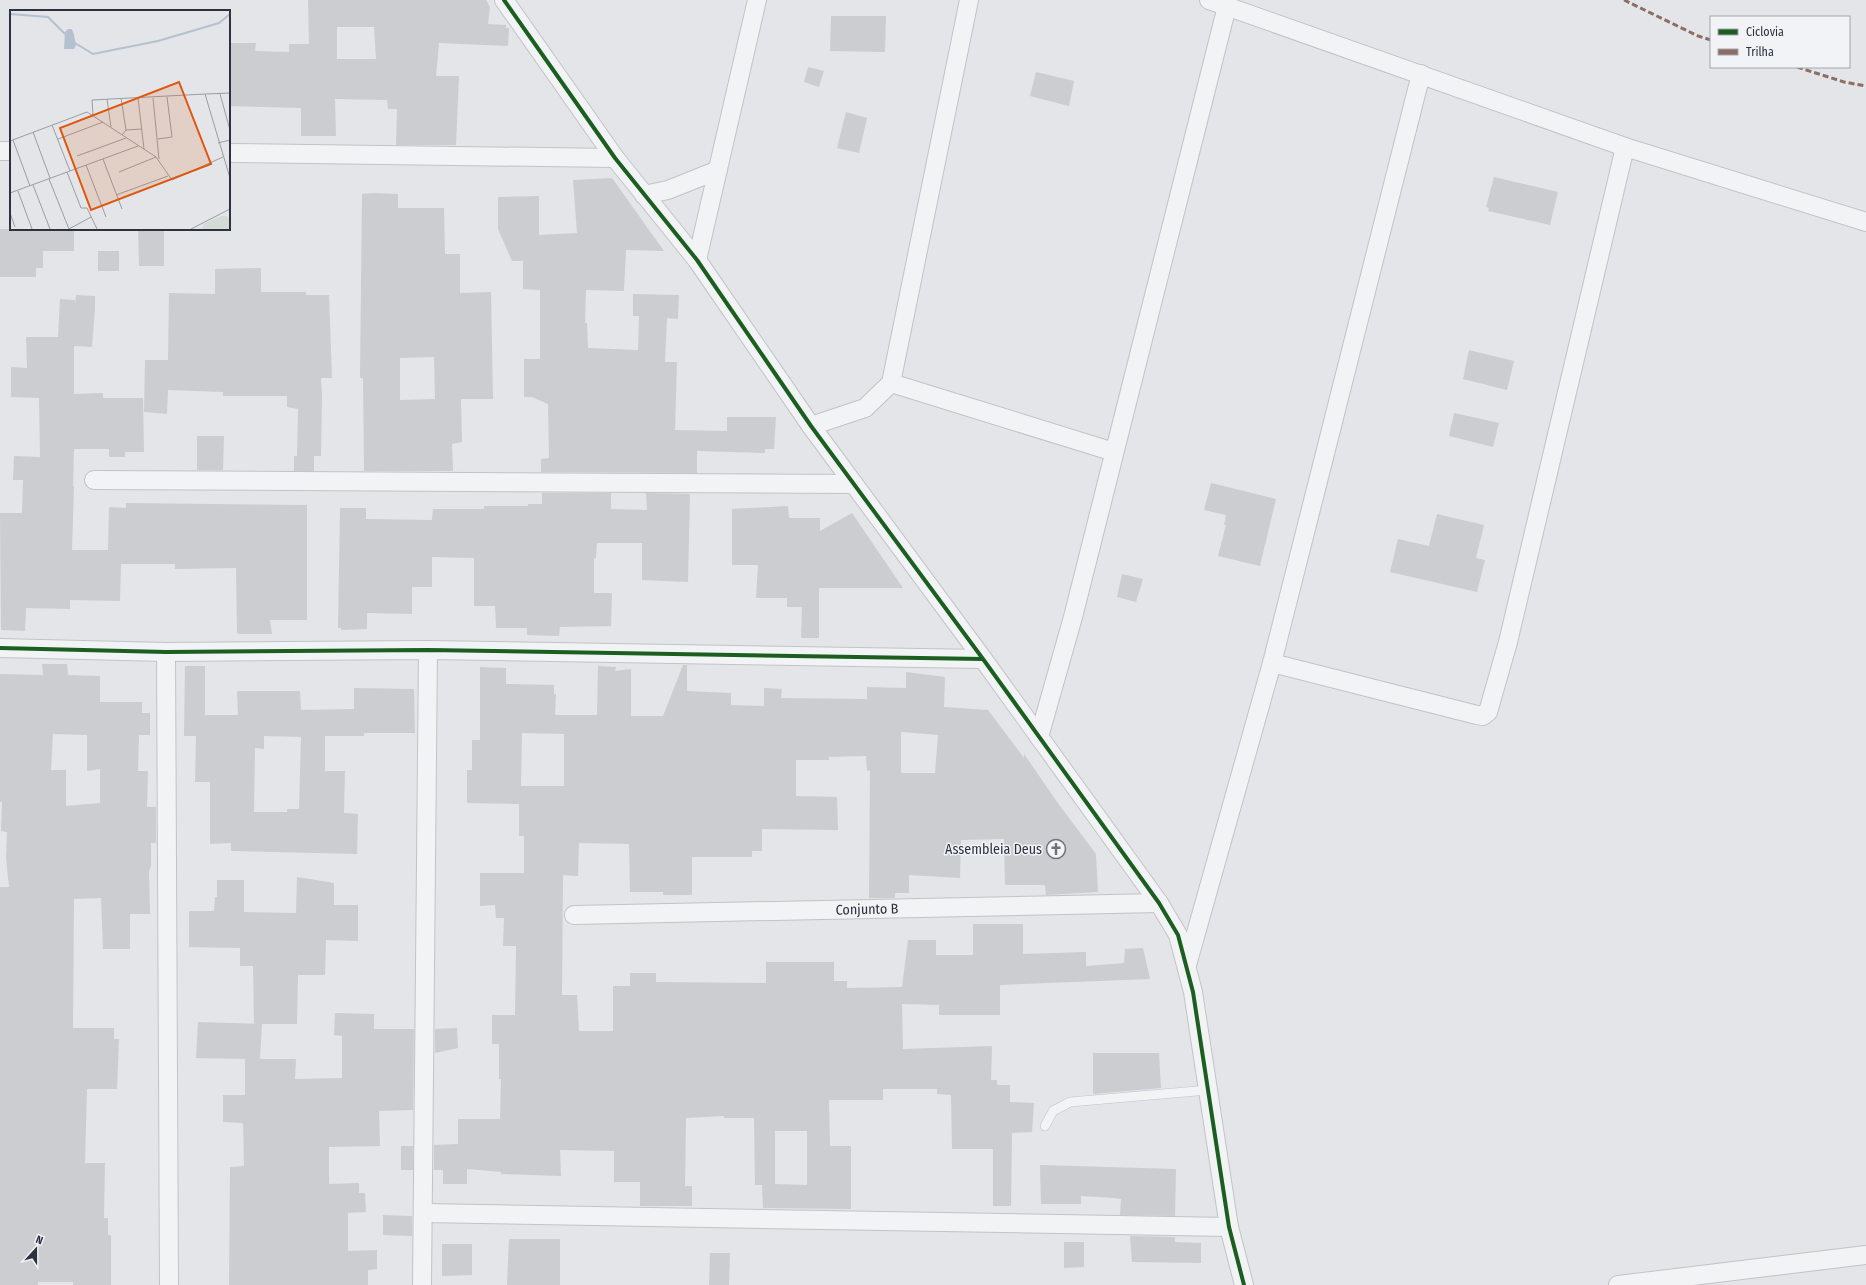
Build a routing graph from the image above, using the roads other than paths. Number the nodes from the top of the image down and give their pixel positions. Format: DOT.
graph roads {
  1 [pos="504,0"];
  2 [pos="757,0"];
  3 [pos="969,0"];
  4 [pos="1209,0"];
  5 [pos="1227,6"];
  6 [pos="517,7"];
  7 [pos="1421,74"];
  8 [pos="1625,148"];
  9 [pos="0,150"];
  10 [pos="10,151"];
  11 [pos="230,153"];
  12 [pos="615,158"];
  13 [pos="718,170"];
  14 [pos="644,195"];
  15 [pos="1866,222"];
  16 [pos="697,260"];
  17 [pos="891,383"];
  18 [pos="812,426"];
  19 [pos="1114,452"];
  20 [pos="94,480"];
  21 [pos="854,484"];
  22 [pos="0,648"];
  23 [pos="428,650"];
  24 [pos="166,652"];
  25 [pos="983,659"];
  26 [pos="1272,663"];
  27 [pos="1039,737"];
  28 [pos="1159,903"];
  29 [pos="574,915"];
  30 [pos="1187,965"];
  31 [pos="1208,1090"];
  32 [pos="1045,1126"];
  33 [pos="423,1213"];
  34 [pos="1229,1227"];
  35 [pos="1866,1255"];
  36 [pos="169,1285"];
  37 [pos="422,1285"];
  38 [pos="1244,1285"];
  39 [pos="1618,1285"];
  1 -- 6 [label="street"];
  2 -- 13 [label="street"];
  3 -- 17 [label="street"];
  4 -- 5 [label="street"];
  5 -- 7 [label="street"];
  5 -- 19 [label="street"];
  6 -- 12 [label="street"];
  7 -- 8 [label="street"];
  7 -- 26 [label="street"];
  8 -- 15 [label="street"];
  8 -- 26 [label="street"];
  9 -- 10 [label="street"];
  11 -- 12 [label="street"];
  12 -- 14 [label="street"];
  13 -- 14 [label="street"];
  13 -- 16 [label="street"];
  14 -- 16 [label="street"];
  16 -- 18 [label="street"];
  17 -- 18 [label="street"];
  17 -- 19 [label="street"];
  18 -- 21 [label="street"];
  19 -- 27 [label="street"];
  20 -- 21 [label="street"];
  21 -- 25 [label="street"];
  22 -- 24 [label="street"];
  23 -- 24 [label="street"];
  23 -- 25 [label="street"];
  23 -- 33 [label="street"];
  24 -- 36 [label="street"];
  25 -- 27 [label="street"];
  26 -- 30 [label="street"];
  27 -- 28 [label="street"];
  28 -- 29 [label="street, Conjunto B"];
  28 -- 30 [label="street"];
  30 -- 31 [label="street"];
  31 -- 32 [label="lane"];
  31 -- 34 [label="street"];
  33 -- 34 [label="street"];
  33 -- 37 [label="street"];
  34 -- 38 [label="street"];
  35 -- 39 [label="street"];
}
